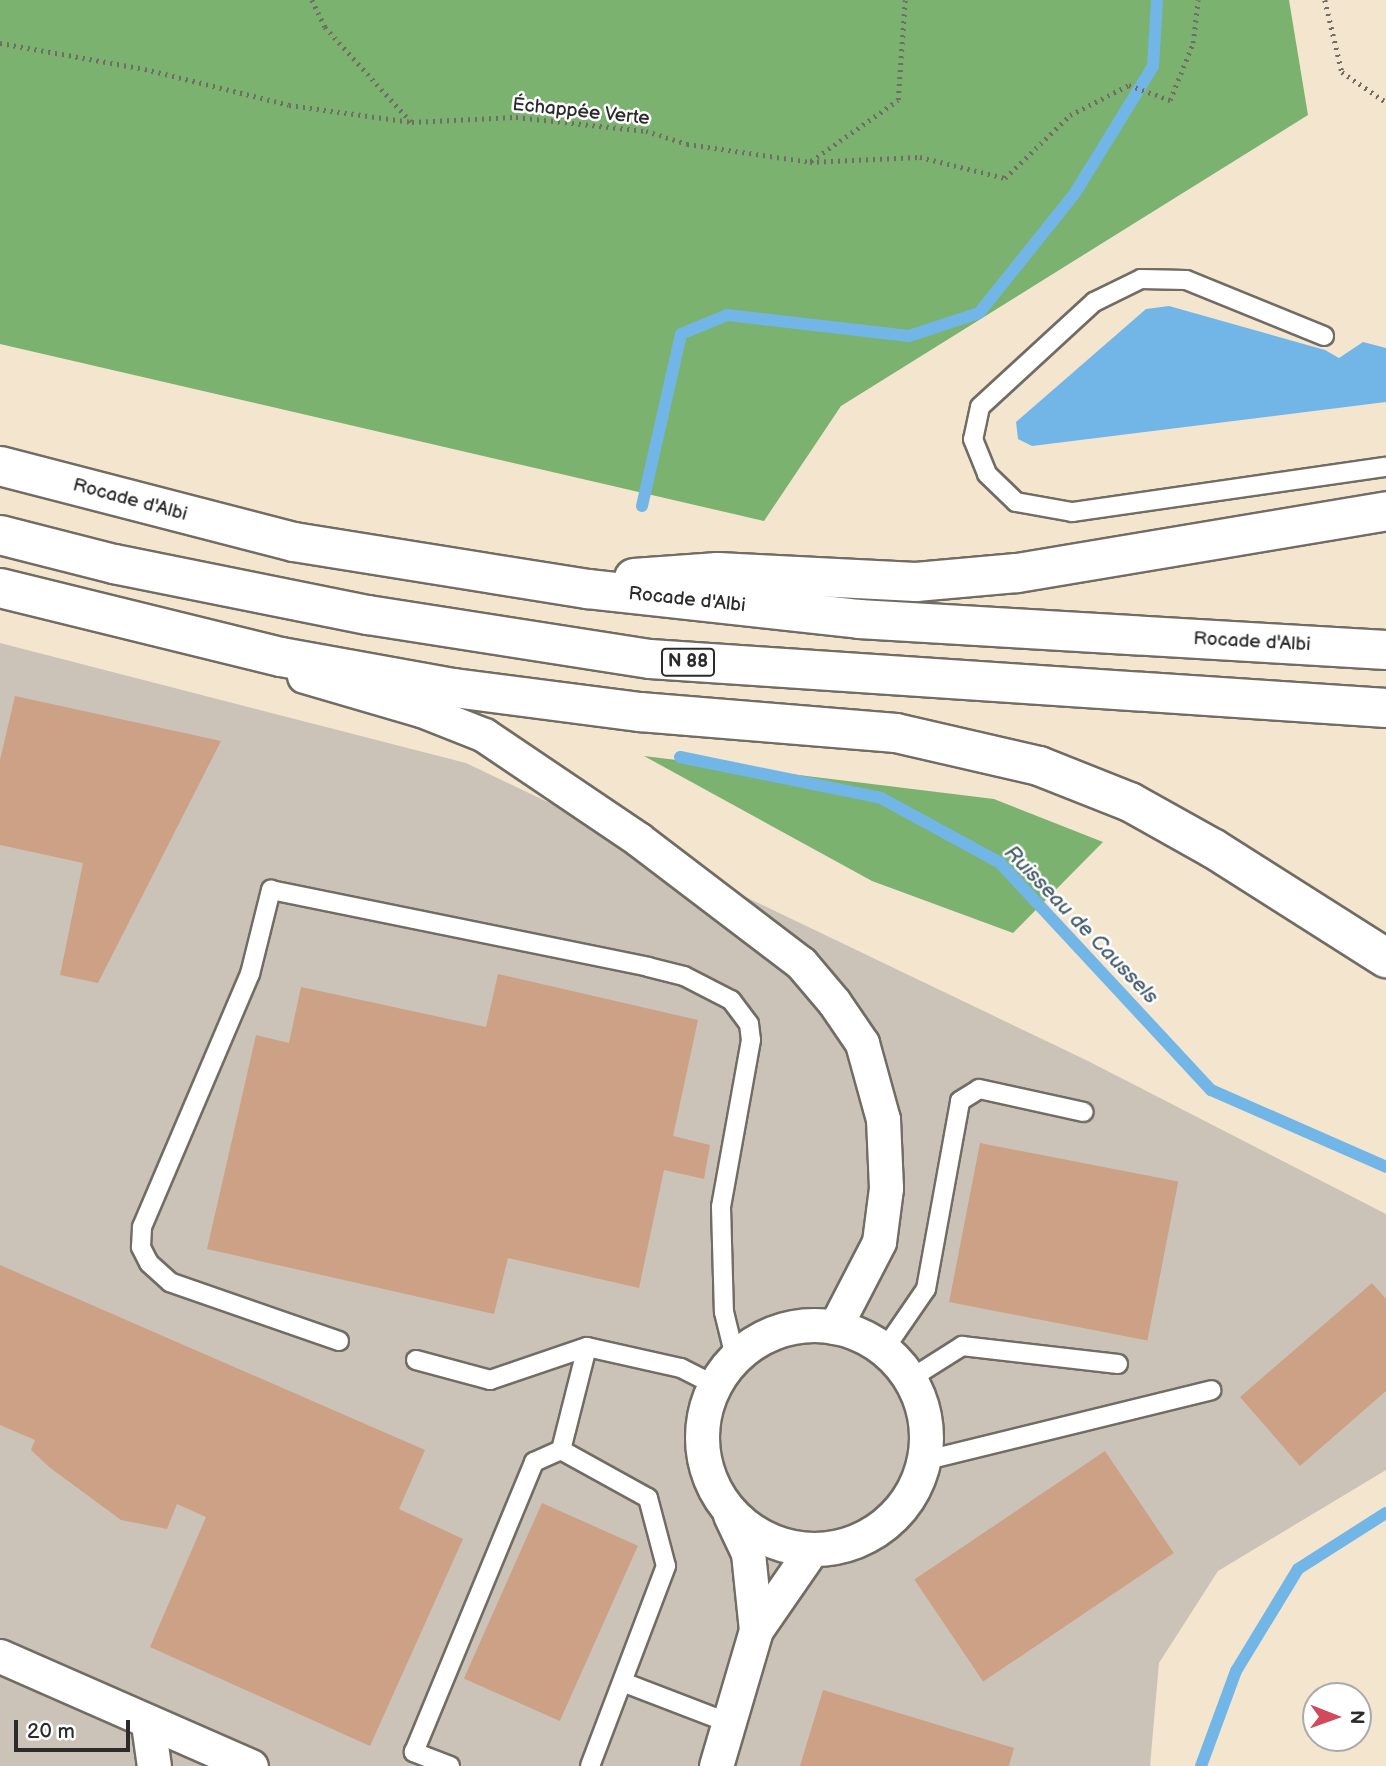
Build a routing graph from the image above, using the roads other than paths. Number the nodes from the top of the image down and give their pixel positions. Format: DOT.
graph roads {
  1 [pos="1324,336"];
  2 [pos="0,466"];
  3 [pos="1386,467"];
  4 [pos="1386,511"];
  5 [pos="0,534"];
  6 [pos="0,588"];
  7 [pos="588,589"];
  8 [pos="1386,650"];
  9 [pos="281,657"];
  10 [pos="1386,708"];
  11 [pos="1386,958"];
  12 [pos="1084,1112"];
  13 [pos="835,1326"];
  14 [pos="339,1341"];
  15 [pos="587,1347"];
  16 [pos="884,1350"];
  17 [pos="735,1357"];
  18 [pos="416,1360"];
  19 [pos="1118,1364"];
  20 [pos="909,1379"];
  21 [pos="714,1385"];
  22 [pos="1211,1390"];
  23 [pos="561,1450"];
  24 [pos="923,1461"];
  25 [pos="727,1508"];
  26 [pos="812,1549"];
  27 [pos="756,1630"];
  28 [pos="0,1656"];
  29 [pos="625,1683"];
  30 [pos="729,1723"];
  31 [pos="148,1724"];
  32 [pos="246,1765"];
  33 [pos="154,1766"];
  34 [pos="450,1766"];
  35 [pos="590,1766"];
  36 [pos="716,1766"];
  1 -- 3 [label="lane"];
  2 -- 7 [label="highway, Rocade d'Albi"];
  4 -- 7 [label="highway"];
  5 -- 10 [label="highway, N 88"];
  6 -- 9 [label="highway"];
  7 -- 8 [label="highway, Rocade d'Albi"];
  9 -- 11 [label="highway"];
  9 -- 13 [label="street"];
  12 -- 16 [label="lane"];
  13 -- 16 [label="street"];
  13 -- 17 [label="street"];
  14 -- 17 [label="lane"];
  15 -- 18 [label="lane"];
  15 -- 21 [label="lane"];
  15 -- 23 [label="lane"];
  16 -- 20 [label="street"];
  17 -- 21 [label="street"];
  19 -- 20 [label="lane"];
  20 -- 24 [label="street"];
  21 -- 25 [label="street"];
  22 -- 24 [label="lane"];
  23 -- 29 [label="lane"];
  23 -- 34 [label="lane"];
  24 -- 26 [label="street"];
  25 -- 26 [label="street"];
  25 -- 27 [label="street"];
  26 -- 27 [label="street"];
  27 -- 30 [label="street"];
  28 -- 31 [label="street"];
  29 -- 30 [label="lane"];
  29 -- 35 [label="lane"];
  30 -- 36 [label="street"];
  31 -- 32 [label="street"];
  31 -- 33 [label="street"];
}
